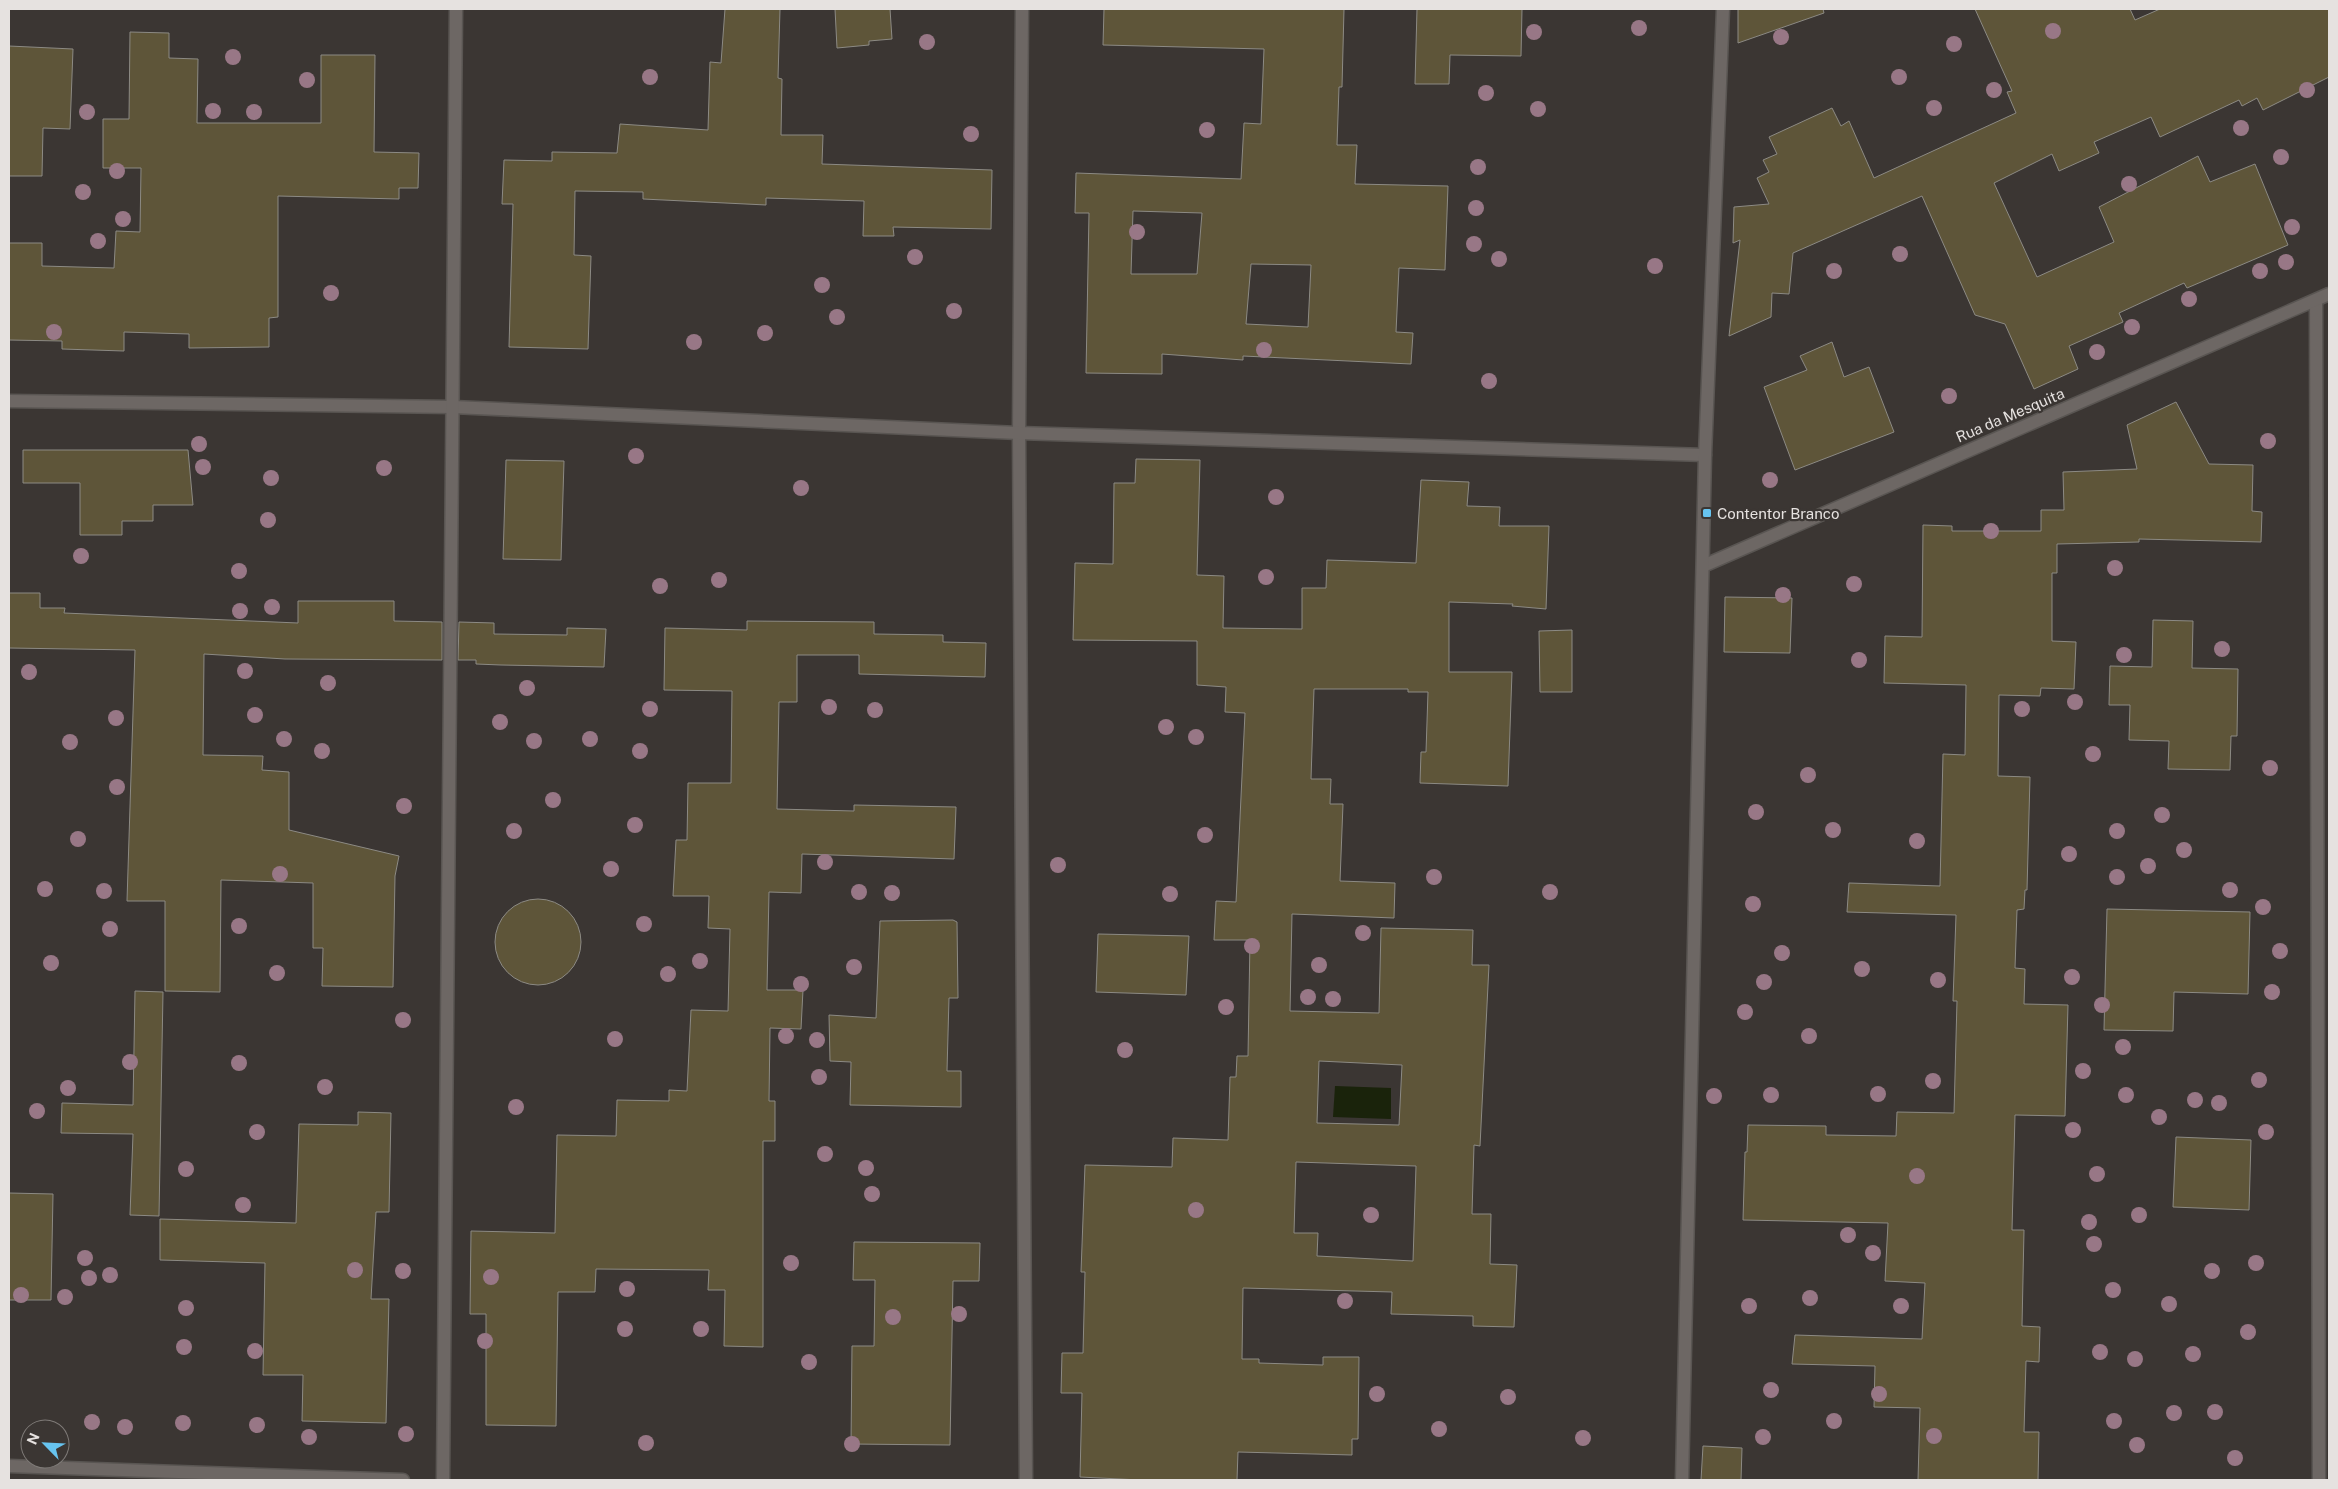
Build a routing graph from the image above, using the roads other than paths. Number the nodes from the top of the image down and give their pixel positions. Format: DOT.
graph roads {
  1 [pos="456,9"];
  2 [pos="1022,9"];
  3 [pos="1723,9"];
  4 [pos="2329,294"];
  5 [pos="2316,300"];
  6 [pos="9,401"];
  7 [pos="453,407"];
  8 [pos="1019,433"];
  9 [pos="1705,455"];
  10 [pos="1703,566"];
  11 [pos="9,1466"];
  12 [pos="404,1480"];
  13 [pos="443,1480"];
  14 [pos="1026,1480"];
  15 [pos="1682,1480"];
  16 [pos="2319,1480"];
  1 -- 7 [label="street"];
  2 -- 8 [label="street"];
  3 -- 9 [label="street"];
  4 -- 5 [label="street, Rua da Mesquita"];
  5 -- 10 [label="street, Rua da Mesquita"];
  5 -- 16 [label="street"];
  6 -- 7 [label="street"];
  7 -- 8 [label="street"];
  7 -- 13 [label="street"];
  8 -- 9 [label="street"];
  8 -- 14 [label="street"];
  9 -- 10 [label="street"];
  10 -- 15 [label="street"];
  11 -- 12 [label="street"];
}
